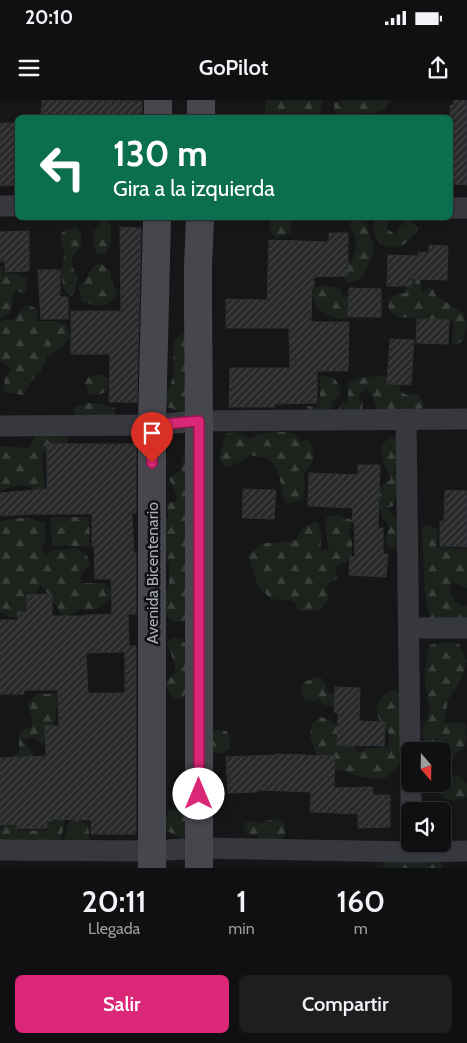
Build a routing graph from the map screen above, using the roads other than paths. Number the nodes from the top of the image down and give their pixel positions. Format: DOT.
graph roads {
  1 [pos="158,100"];
  2 [pos="201,100"];
  3 [pos="158,115"];
  4 [pos="201,115"];
  5 [pos="0,206"];
  6 [pos="15,206"];
  7 [pos="453,208"];
  8 [pos="467,208"];
  9 [pos="157,220"];
  10 [pos="200,220"];
  11 [pos="406,419"];
  12 [pos="467,419"];
  13 [pos="199,421"];
  14 [pos="152,425"];
  15 [pos="0,426"];
  16 [pos="409,628"];
  17 [pos="467,628"];
  18 [pos="410,742"];
  19 [pos="401,848"];
  20 [pos="0,850"];
  21 [pos="451,850"];
  22 [pos="467,851"];
  23 [pos="199,858"];
  24 [pos="152,859"];
  1 -- 3 [label="street"];
  2 -- 4 [label="street"];
  5 -- 6 [label="street"];
  7 -- 8 [label="street"];
  9 -- 14 [label="street, Avenida Bicentenario"];
  10 -- 13 [label="street"];
  11 -- 12 [label="street"];
  11 -- 13 [label="street"];
  11 -- 16 [label="street"];
  13 -- 14 [label="street"];
  13 -- 23 [label="street"];
  14 -- 15 [label="street"];
  14 -- 24 [label="street, Avenida Bicentenario"];
  16 -- 17 [label="street"];
  16 -- 18 [label="street"];
  19 -- 23 [label="street"];
  20 -- 24 [label="street"];
  21 -- 22 [label="street"];
  23 -- 24 [label="street"];
}
